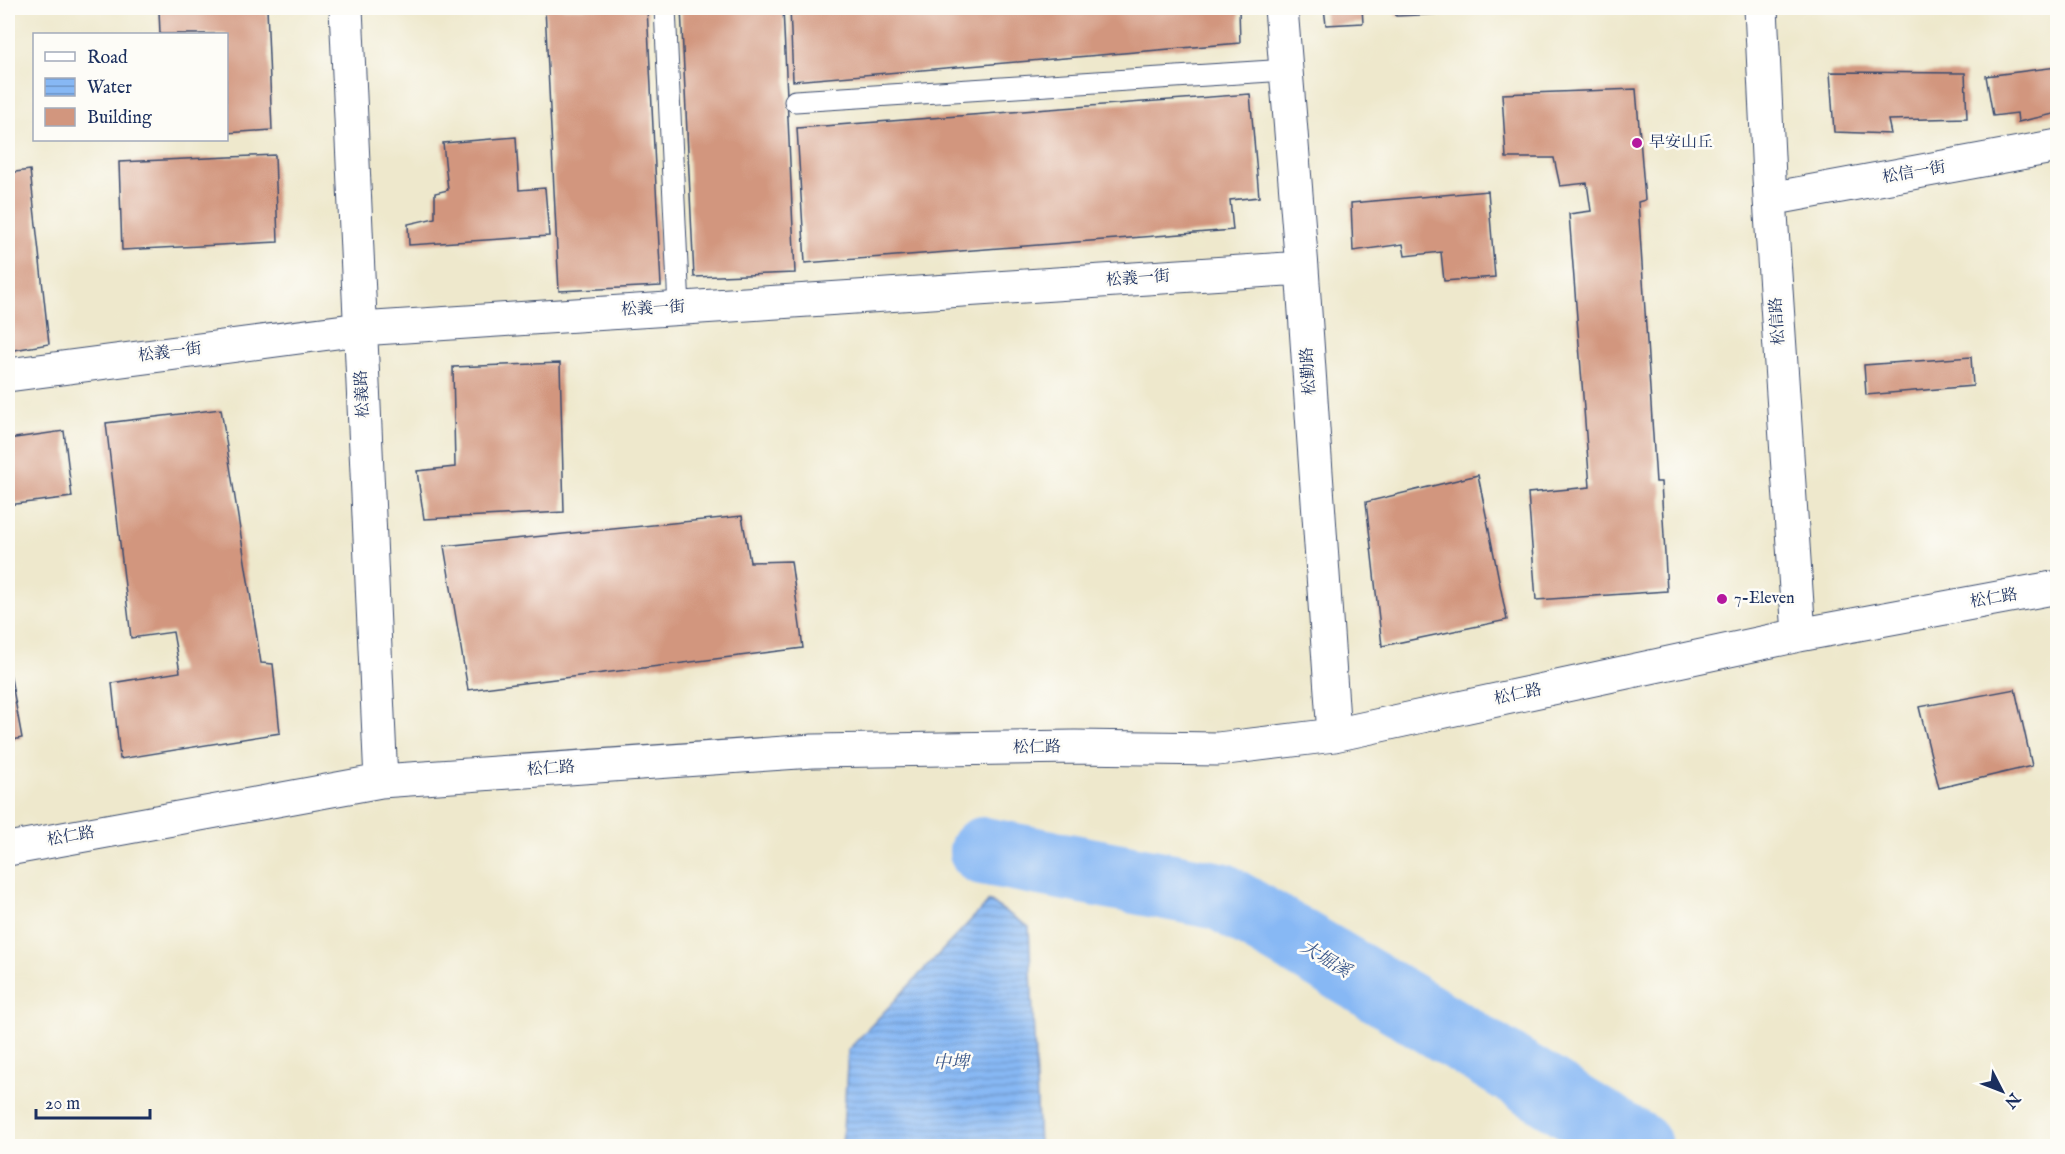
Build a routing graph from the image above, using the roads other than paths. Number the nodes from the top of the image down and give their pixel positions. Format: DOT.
graph roads {
  1 [pos="346,8"];
  2 [pos="665,8"];
  3 [pos="1281,8"];
  4 [pos="1761,8"];
  5 [pos="1286,70"];
  6 [pos="795,101"];
  7 [pos="2058,146"];
  8 [pos="1770,199"];
  9 [pos="1302,268"];
  10 [pos="680,308"];
  11 [pos="360,328"];
  12 [pos="8,375"];
  13 [pos="2058,587"];
  14 [pos="1799,635"];
  15 [pos="1334,735"];
  16 [pos="381,781"];
  17 [pos="8,849"];
  1 -- 11 [label="street, 松義路"];
  2 -- 10 [label="lane"];
  3 -- 5 [label="street, 松勤路"];
  4 -- 8 [label="street, 松信路"];
  5 -- 6 [label="lane"];
  5 -- 9 [label="street, 松勤路"];
  7 -- 8 [label="street, 松信一街"];
  8 -- 14 [label="street, 松信路"];
  9 -- 10 [label="street, 松義一街"];
  9 -- 15 [label="street, 松勤路"];
  10 -- 11 [label="street, 松義一街"];
  11 -- 12 [label="street, 松義一街"];
  11 -- 16 [label="street, 松義路"];
  13 -- 14 [label="street, 松仁路"];
  14 -- 15 [label="street, 松仁路"];
  15 -- 16 [label="street, 松仁路"];
  16 -- 17 [label="street, 松仁路"];
}
